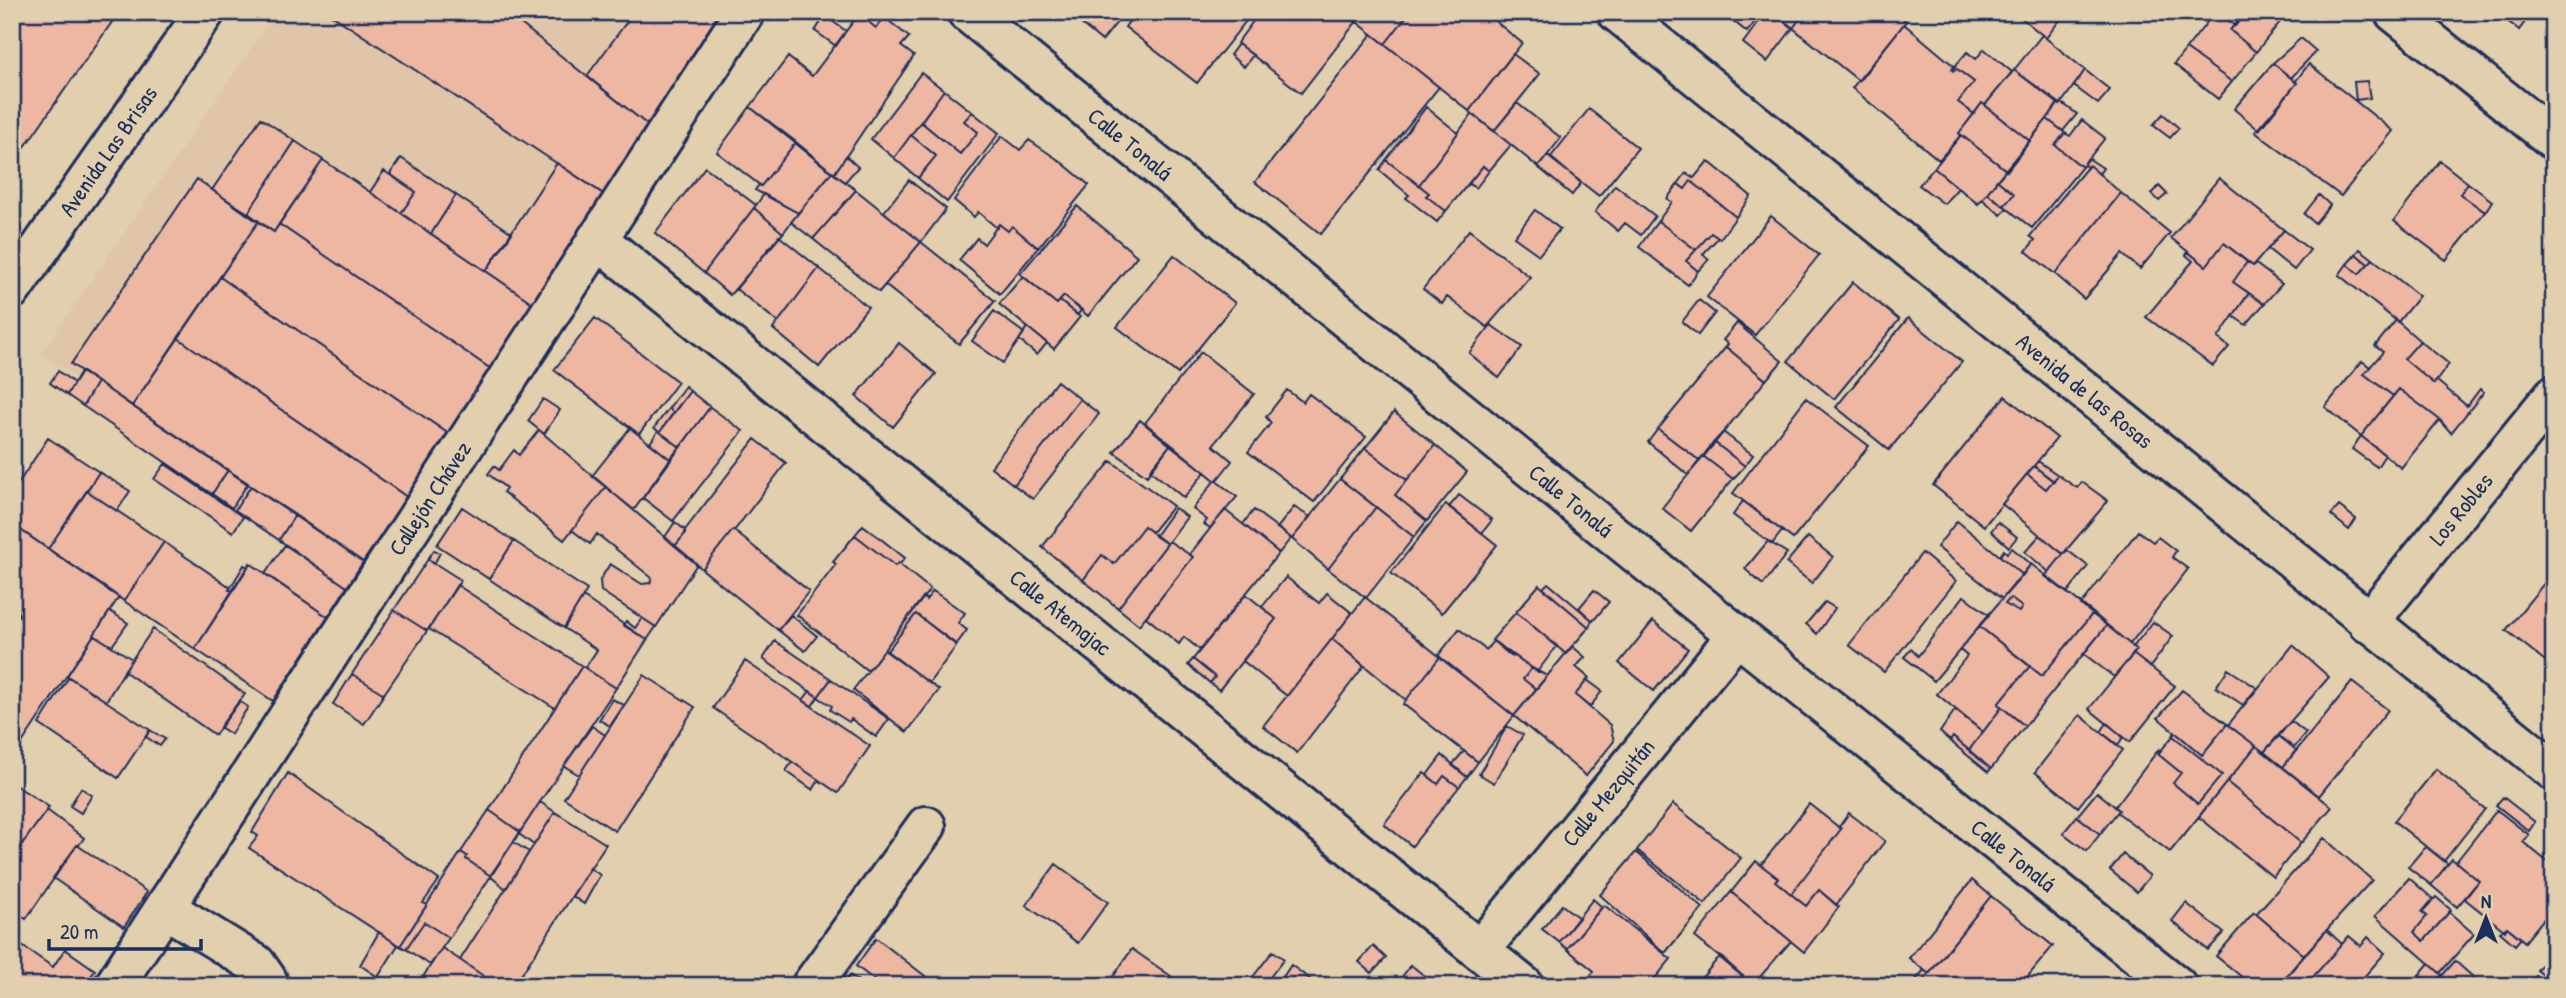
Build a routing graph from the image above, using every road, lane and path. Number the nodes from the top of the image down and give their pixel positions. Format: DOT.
graph roads {
  1 [pos="205,12"];
  2 [pos="745,12"];
  3 [pos="967,12"];
  4 [pos="1617,12"];
  5 [pos="2394,12"];
  6 [pos="2554,140"];
  7 [pos="597,239"];
  8 [pos="12,289"];
  9 [pos="2554,395"];
  10 [pos="2368,623"];
  11 [pos="1737,635"];
  12 [pos="2554,771"];
  13 [pos="926,826"];
  14 [pos="164,908"];
  15 [pos="1480,950"];
  16 [pos="114,986"];
  17 [pos="264,986"];
  18 [pos="811,986"];
  19 [pos="1524,986"];
  20 [pos="2177,986"];
  1 -- 8 [label="street, Avenida Las Brisas"];
  2 -- 7 [label="street, Callejón Chávez"];
  3 -- 11 [label="street, Calle Tonalá"];
  4 -- 10 [label="street, Avenida de las Rosas"];
  5 -- 6 [label="street"];
  7 -- 14 [label="street, Callejón Chávez"];
  7 -- 15 [label="street, Calle Atemajac"];
  9 -- 10 [label="street, Los Robles"];
  10 -- 12 [label="street, Avenida de las Rosas"];
  11 -- 15 [label="street, Calle Mezquitán"];
  11 -- 20 [label="street, Calle Tonalá"];
  13 -- 18 [label="street"];
  14 -- 16 [label="street, Callejón Chávez"];
  14 -- 17 [label="street"];
  15 -- 19 [label="street, Calle Atemajac"];
}
